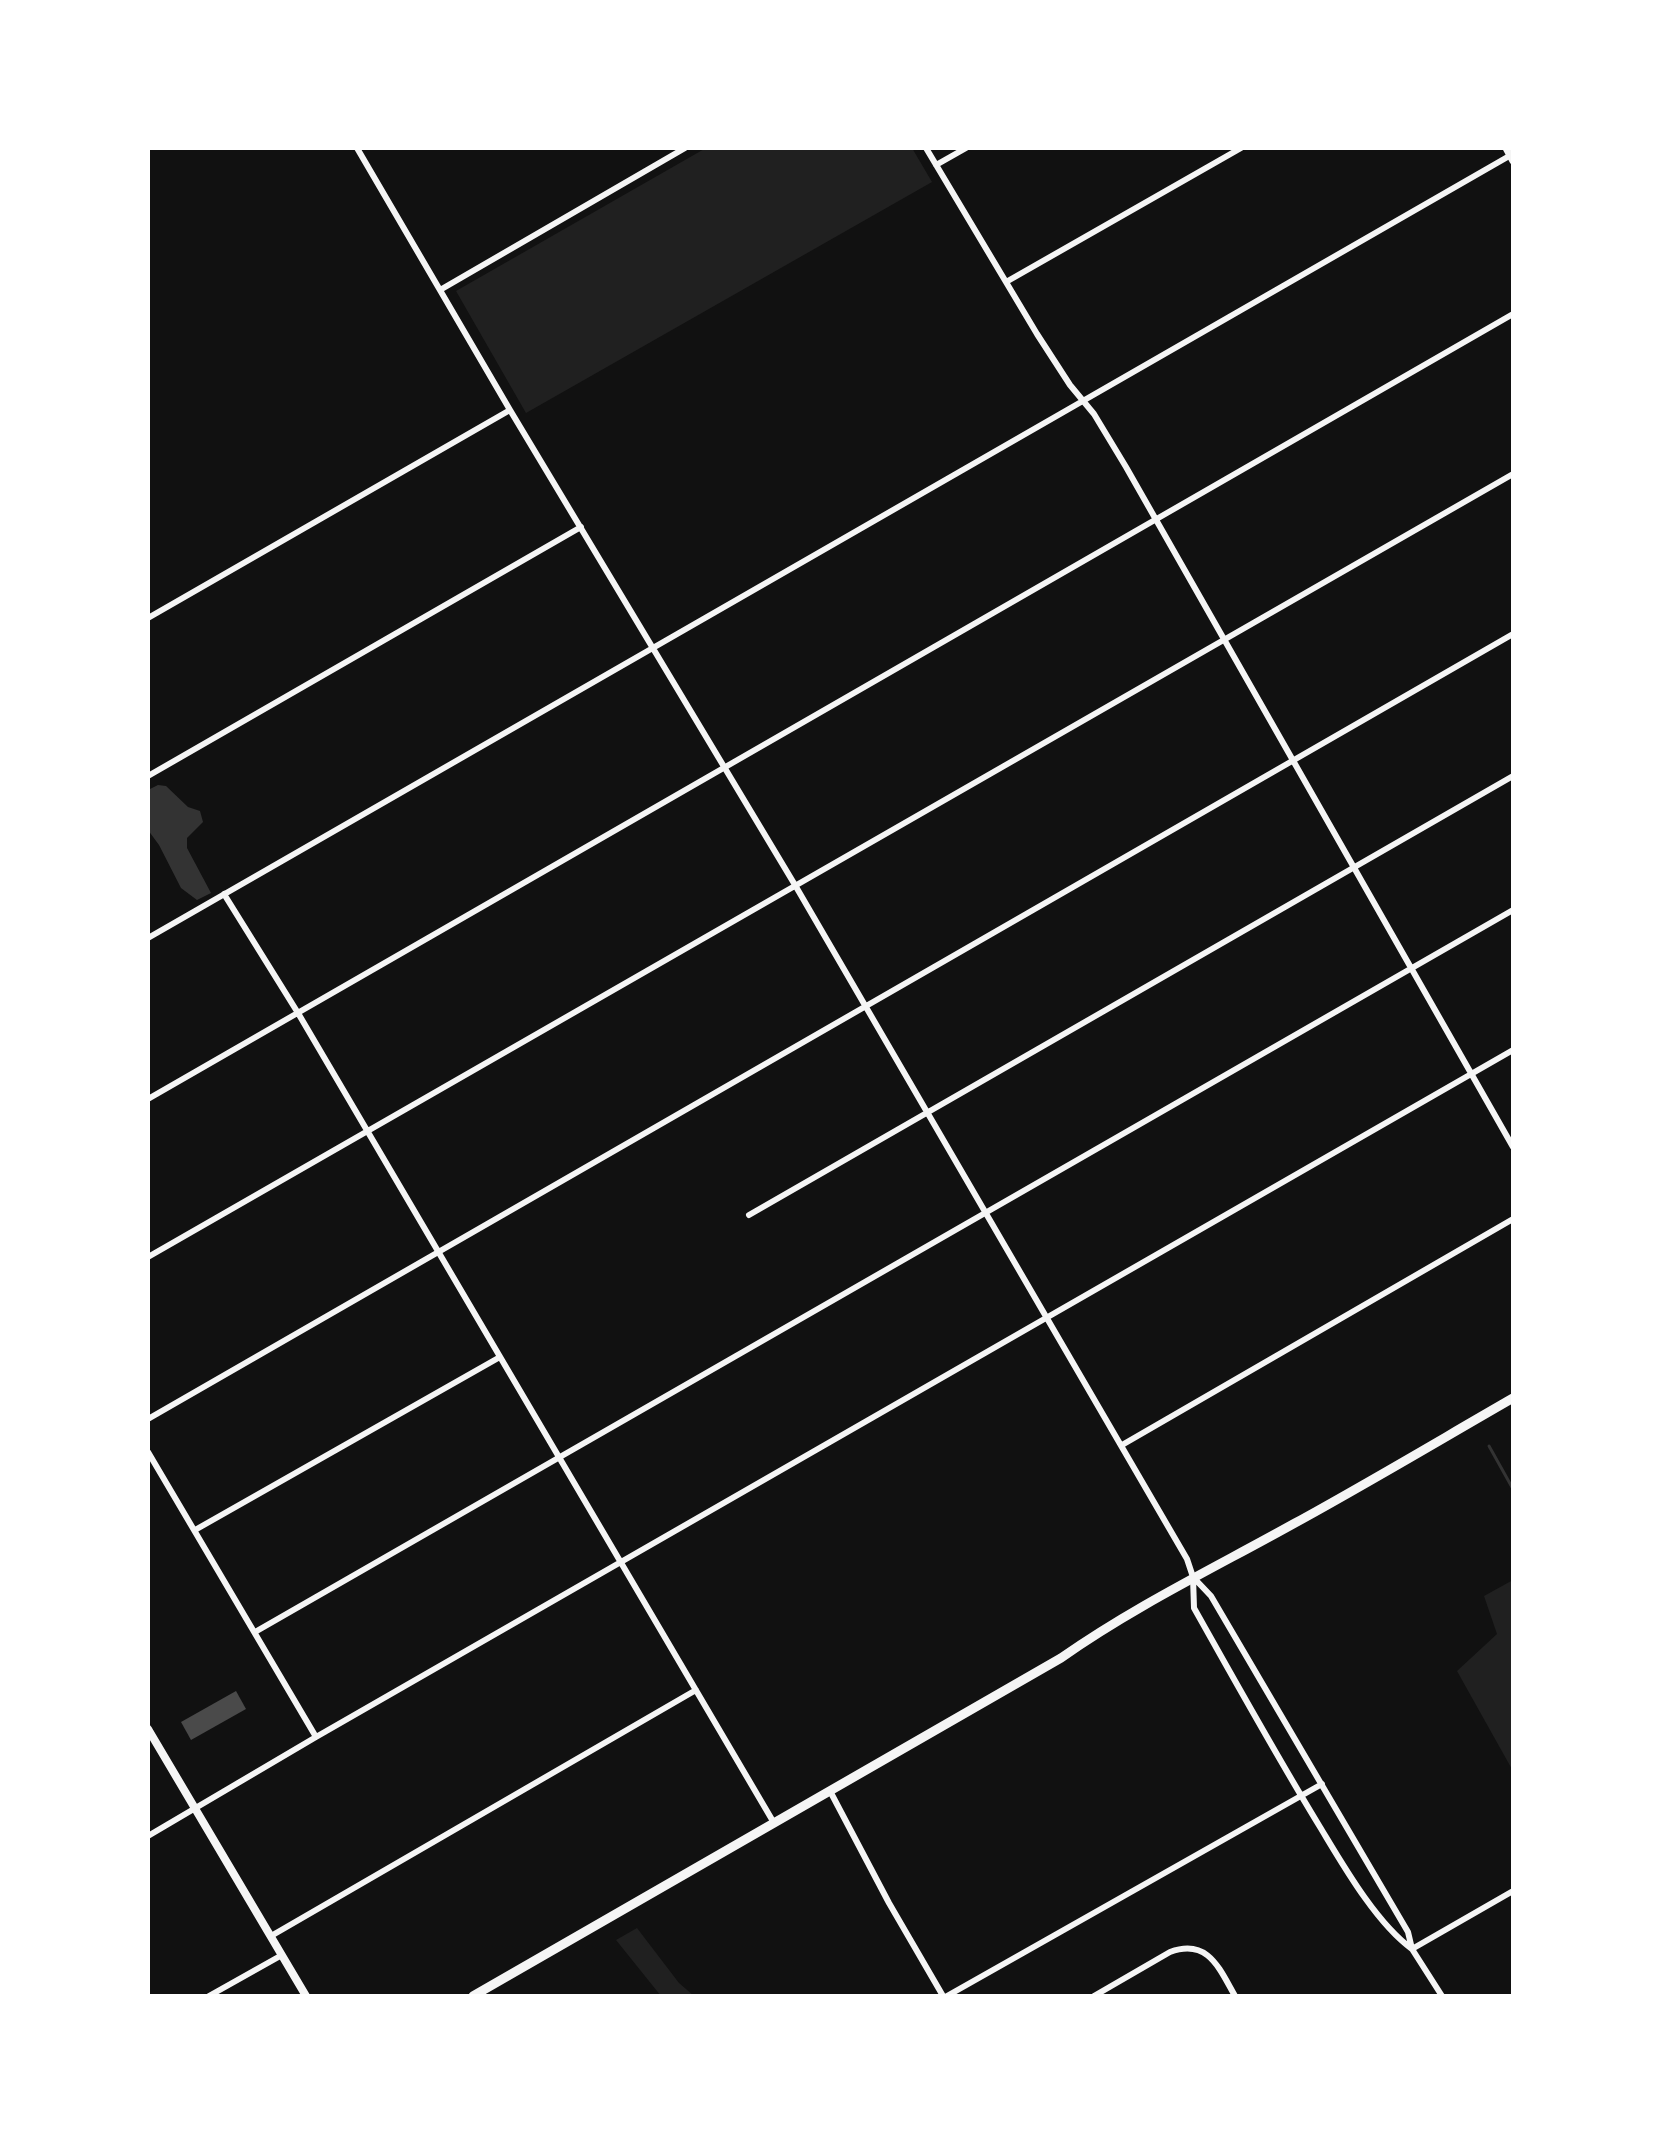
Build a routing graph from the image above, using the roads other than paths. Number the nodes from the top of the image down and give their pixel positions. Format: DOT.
graph roads {
  1 [pos="357,148"];
  2 [pos="685,148"];
  3 [pos="926,148"];
  4 [pos="966,148"];
  5 [pos="1241,148"];
  6 [pos="1510,155"];
  7 [pos="936,165"];
  8 [pos="1006,282"];
  9 [pos="440,290"];
  10 [pos="1513,314"];
  11 [pos="1084,402"];
  12 [pos="510,410"];
  13 [pos="1513,474"];
  14 [pos="1157,520"];
  15 [pos="581,527"];
  16 [pos="148,618"];
  17 [pos="1513,634"];
  18 [pos="1224,639"];
  19 [pos="652,648"];
  20 [pos="1293,761"];
  21 [pos="725,768"];
  22 [pos="148,776"];
  23 [pos="1513,776"];
  24 [pos="1354,868"];
  25 [pos="795,885"];
  26 [pos="224,894"];
  27 [pos="1513,910"];
  28 [pos="148,938"];
  29 [pos="1411,968"];
  30 [pos="865,1006"];
  31 [pos="298,1013"];
  32 [pos="1513,1050"];
  33 [pos="1471,1074"];
  34 [pos="148,1099"];
  35 [pos="928,1111"];
  36 [pos="366,1132"];
  37 [pos="1513,1147"];
  38 [pos="986,1211"];
  39 [pos="749,1215"];
  40 [pos="1513,1219"];
  41 [pos="438,1252"];
  42 [pos="148,1257"];
  43 [pos="1047,1318"];
  44 [pos="500,1357"];
  45 [pos="1513,1398"];
  46 [pos="148,1419"];
  47 [pos="1122,1445"];
  48 [pos="148,1452"];
  49 [pos="559,1457"];
  50 [pos="195,1530"];
  51 [pos="620,1562"];
  52 [pos="1193,1577"];
  53 [pos="255,1632"];
  54 [pos="696,1690"];
  55 [pos="148,1729"];
  56 [pos="316,1737"];
  57 [pos="1322,1784"];
  58 [pos="830,1791"];
  59 [pos="1301,1795"];
  60 [pos="195,1808"];
  61 [pos="774,1823"];
  62 [pos="148,1836"];
  63 [pos="1513,1891"];
  64 [pos="271,1936"];
  65 [pos="1412,1949"];
  66 [pos="282,1955"];
  67 [pos="209,1996"];
  68 [pos="306,1996"];
  69 [pos="473,1996"];
  70 [pos="945,1996"];
  71 [pos="1094,1996"];
  72 [pos="1235,1996"];
  73 [pos="1442,1996"];
  1 -- 9 [label="street"];
  2 -- 9 [label="street"];
  3 -- 7 [label="street"];
  4 -- 7 [label="street"];
  5 -- 8 [label="street"];
  6 -- 11 [label="street"];
  7 -- 8 [label="street"];
  8 -- 11 [label="street"];
  9 -- 12 [label="street"];
  10 -- 14 [label="street"];
  11 -- 14 [label="street"];
  11 -- 19 [label="street"];
  12 -- 15 [label="street"];
  12 -- 16 [label="street"];
  13 -- 18 [label="street"];
  14 -- 18 [label="street"];
  14 -- 21 [label="street"];
  15 -- 19 [label="street"];
  15 -- 22 [label="street"];
  17 -- 20 [label="street"];
  18 -- 20 [label="street"];
  18 -- 25 [label="street"];
  19 -- 21 [label="street"];
  19 -- 26 [label="street"];
  20 -- 24 [label="street"];
  20 -- 30 [label="street"];
  21 -- 25 [label="street"];
  21 -- 31 [label="street"];
  23 -- 24 [label="street"];
  24 -- 29 [label="street"];
  24 -- 35 [label="street"];
  25 -- 30 [label="street"];
  25 -- 36 [label="street"];
  26 -- 28 [label="street"];
  26 -- 31 [label="street"];
  27 -- 29 [label="street"];
  29 -- 33 [label="street"];
  29 -- 38 [label="street"];
  30 -- 35 [label="street"];
  30 -- 41 [label="street"];
  31 -- 34 [label="street"];
  31 -- 36 [label="street"];
  32 -- 33 [label="street"];
  33 -- 37 [label="street"];
  33 -- 43 [label="street"];
  35 -- 38 [label="street"];
  35 -- 39 [label="street"];
  36 -- 41 [label="street"];
  36 -- 42 [label="street"];
  38 -- 43 [label="street"];
  38 -- 49 [label="street"];
  40 -- 47 [label="street"];
  41 -- 44 [label="street"];
  41 -- 46 [label="street"];
  43 -- 47 [label="street"];
  43 -- 51 [label="street"];
  44 -- 49 [label="street"];
  44 -- 50 [label="street"];
  45 -- 52 [label="main road"];
  47 -- 52 [label="street"];
  48 -- 50 [label="street"];
  49 -- 51 [label="street"];
  49 -- 53 [label="street"];
  50 -- 53 [label="street"];
  51 -- 54 [label="street"];
  51 -- 56 [label="street"];
  52 -- 57 [label="street"];
  52 -- 58 [label="main road"];
  52 -- 59 [label="street"];
  53 -- 56 [label="street"];
  54 -- 61 [label="street"];
  54 -- 64 [label="street"];
  55 -- 60 [label="main road"];
  56 -- 60 [label="street"];
  57 -- 59 [label="street"];
  57 -- 65 [label="street"];
  58 -- 61 [label="main road"];
  58 -- 70 [label="street"];
  59 -- 65 [label="street"];
  59 -- 70 [label="street"];
  60 -- 62 [label="street"];
  60 -- 64 [label="main road"];
  61 -- 69 [label="main road"];
  63 -- 65 [label="street"];
  64 -- 66 [label="main road"];
  65 -- 73 [label="street"];
  66 -- 67 [label="street"];
  66 -- 68 [label="main road"];
  71 -- 72 [label="street"];
}
